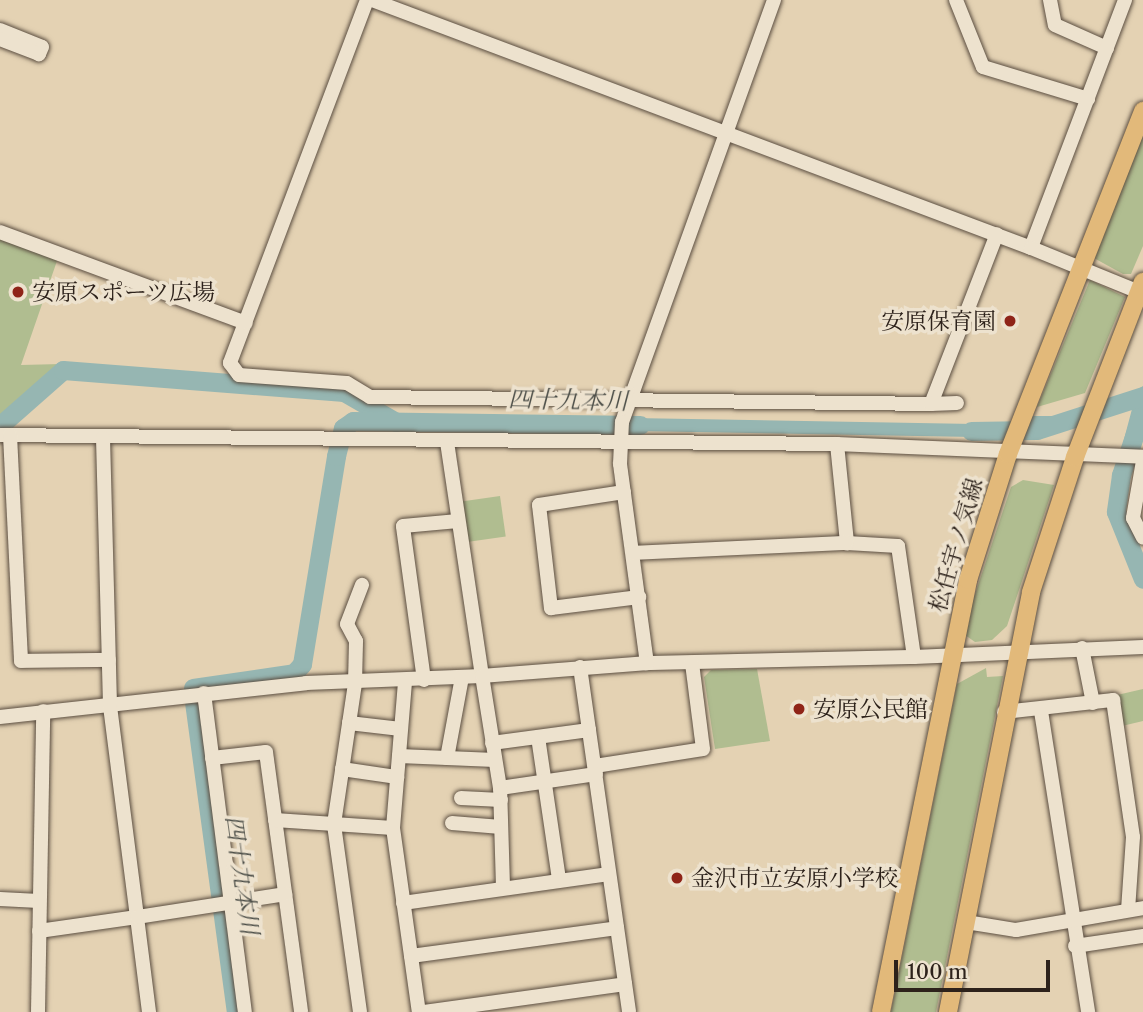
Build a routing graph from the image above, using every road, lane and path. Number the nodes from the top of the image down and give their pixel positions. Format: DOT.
graph roads {
  1 [pos="367,0"];
  2 [pos="372,0"];
  3 [pos="774,0"];
  4 [pos="956,0"];
  5 [pos="1050,0"];
  6 [pos="1125,0"];
  7 [pos="0,30"];
  8 [pos="0,40"];
  9 [pos="1107,48"];
  10 [pos="1088,99"];
  11 [pos="1143,111"];
  12 [pos="727,129"];
  13 [pos="0,232"];
  14 [pos="997,234"];
  15 [pos="1031,248"];
  16 [pos="1081,267"];
  17 [pos="1141,287"];
  18 [pos="246,323"];
  19 [pos="957,403"];
  20 [pos="932,404"];
  21 [pos="625,406"];
  22 [pos="5,435"];
  23 [pos="103,438"];
  24 [pos="619,438"];
  25 [pos="447,441"];
  26 [pos="836,444"];
  27 [pos="1011,447"];
  28 [pos="1078,449"];
  29 [pos="1140,458"];
  30 [pos="624,492"];
  31 [pos="458,521"];
  32 [pos="1142,533"];
  33 [pos="847,543"];
  34 [pos="633,553"];
  35 [pos="362,585"];
  36 [pos="639,597"];
  37 [pos="1082,648"];
  38 [pos="1143,648"];
  39 [pos="1015,652"];
  40 [pos="950,656"];
  41 [pos="914,657"];
  42 [pos="109,660"];
  43 [pos="647,663"];
  44 [pos="692,663"];
  45 [pos="580,667"];
  46 [pos="482,676"];
  47 [pos="463,677"];
  48 [pos="424,680"];
  49 [pos="405,682"];
  50 [pos="355,683"];
  51 [pos="204,693"];
  52 [pos="1093,703"];
  53 [pos="110,705"];
  54 [pos="1041,710"];
  55 [pos="43,711"];
  56 [pos="1004,712"];
  57 [pos="0,717"];
  58 [pos="349,723"];
  59 [pos="401,729"];
  60 [pos="589,730"];
  61 [pos="538,737"];
  62 [pos="492,743"];
  63 [pos="399,756"];
  64 [pos="212,758"];
  65 [pos="447,758"];
  66 [pos="495,760"];
  67 [pos="342,769"];
  68 [pos="596,770"];
  69 [pos="397,777"];
  70 [pos="544,781"];
  71 [pos="500,794"];
  72 [pos="461,798"];
  73 [pos="275,820"];
  74 [pos="452,823"];
  75 [pos="334,824"];
  76 [pos="501,827"];
  77 [pos="393,828"];
  78 [pos="608,874"];
  79 [pos="559,880"];
  80 [pos="503,887"];
  81 [pos="285,894"];
  82 [pos="0,899"];
  83 [pos="39,901"];
  84 [pos="403,902"];
  85 [pos="229,904"];
  86 [pos="1136,909"];
  87 [pos="137,918"];
  88 [pos="1073,920"];
  89 [pos="966,922"];
  90 [pos="617,928"];
  91 [pos="39,931"];
  92 [pos="1143,936"];
  93 [pos="1075,946"];
  94 [pos="411,956"];
  95 [pos="625,984"];
  96 [pos="460,1010"];
  97 [pos="38,1012"];
  98 [pos="149,1012"];
  99 [pos="245,1012"];
  100 [pos="301,1012"];
  101 [pos="360,1012"];
  102 [pos="419,1012"];
  103 [pos="424,1012"];
  104 [pos="629,1012"];
  105 [pos="881,1012"];
  106 [pos="948,1012"];
  107 [pos="1088,1012"];
  1 -- 18 [label="street"];
  2 -- 12 [label="street"];
  3 -- 12 [label="street"];
  4 -- 10 [label="street"];
  5 -- 9 [label="street"];
  6 -- 9 [label="street"];
  7 -- 8 [label="street"];
  9 -- 10 [label="street"];
  10 -- 15 [label="street"];
  11 -- 16 [label="main road, 松任宇ノ気線"];
  12 -- 14 [label="street"];
  12 -- 21 [label="street"];
  13 -- 18 [label="street"];
  14 -- 15 [label="street"];
  14 -- 20 [label="street"];
  15 -- 16 [label="street"];
  16 -- 17 [label="street"];
  16 -- 27 [label="main road, 松任宇ノ気線"];
  17 -- 28 [label="main road"];
  18 -- 21 [label="street"];
  19 -- 20 [label="street"];
  20 -- 21 [label="street"];
  21 -- 24 [label="street"];
  22 -- 23 [label="street"];
  22 -- 42 [label="street"];
  23 -- 25 [label="street"];
  23 -- 42 [label="street"];
  24 -- 25 [label="street"];
  24 -- 26 [label="street"];
  24 -- 30 [label="street"];
  25 -- 31 [label="street"];
  26 -- 27 [label="street"];
  26 -- 33 [label="street"];
  27 -- 28 [label="street"];
  27 -- 40 [label="main road, 松任宇ノ気線"];
  28 -- 29 [label="street"];
  28 -- 39 [label="main road"];
  29 -- 32 [label="street"];
  30 -- 34 [label="street"];
  30 -- 36 [label="street"];
  31 -- 46 [label="street"];
  31 -- 48 [label="street"];
  33 -- 34 [label="street"];
  33 -- 41 [label="street"];
  34 -- 36 [label="street"];
  35 -- 50 [label="street"];
  36 -- 43 [label="street"];
  37 -- 38 [label="street"];
  37 -- 39 [label="street"];
  37 -- 52 [label="street"];
  39 -- 40 [label="street"];
  39 -- 56 [label="main road"];
  40 -- 41 [label="street"];
  40 -- 105 [label="main road, 松任宇ノ気線"];
  41 -- 44 [label="street"];
  42 -- 53 [label="street"];
  43 -- 44 [label="street"];
  43 -- 45 [label="street"];
  44 -- 68 [label="street"];
  45 -- 46 [label="street"];
  45 -- 60 [label="street"];
  46 -- 47 [label="street"];
  46 -- 62 [label="street"];
  47 -- 48 [label="street"];
  47 -- 65 [label="street"];
  48 -- 49 [label="street"];
  49 -- 50 [label="street"];
  49 -- 59 [label="street"];
  50 -- 51 [label="street"];
  50 -- 58 [label="street"];
  51 -- 53 [label="street"];
  51 -- 64 [label="street"];
  52 -- 54 [label="street"];
  52 -- 86 [label="street"];
  53 -- 55 [label="street"];
  53 -- 87 [label="street"];
  54 -- 56 [label="street"];
  54 -- 88 [label="street"];
  55 -- 57 [label="street"];
  55 -- 83 [label="street"];
  56 -- 89 [label="main road"];
  58 -- 59 [label="street"];
  58 -- 67 [label="street"];
  59 -- 63 [label="street"];
  60 -- 61 [label="street"];
  60 -- 68 [label="street"];
  61 -- 62 [label="street"];
  61 -- 70 [label="street"];
  62 -- 66 [label="street"];
  63 -- 65 [label="street"];
  63 -- 69 [label="street"];
  64 -- 73 [label="street"];
  64 -- 85 [label="street"];
  65 -- 66 [label="street"];
  66 -- 71 [label="street"];
  67 -- 69 [label="street"];
  67 -- 75 [label="street"];
  68 -- 70 [label="street"];
  68 -- 78 [label="street"];
  69 -- 77 [label="street"];
  70 -- 71 [label="street"];
  70 -- 79 [label="street"];
  71 -- 72 [label="street"];
  71 -- 76 [label="street"];
  73 -- 75 [label="street"];
  73 -- 81 [label="street"];
  74 -- 76 [label="street"];
  75 -- 77 [label="street"];
  75 -- 101 [label="street"];
  76 -- 80 [label="street"];
  77 -- 84 [label="street"];
  78 -- 79 [label="street"];
  78 -- 90 [label="street"];
  79 -- 80 [label="street"];
  80 -- 84 [label="street"];
  81 -- 85 [label="street"];
  81 -- 100 [label="street"];
  82 -- 83 [label="street"];
  83 -- 91 [label="street"];
  84 -- 94 [label="street"];
  85 -- 87 [label="street"];
  85 -- 99 [label="street"];
  86 -- 88 [label="street"];
  87 -- 91 [label="street"];
  87 -- 98 [label="street"];
  88 -- 89 [label="street"];
  88 -- 93 [label="street"];
  89 -- 106 [label="main road"];
  90 -- 94 [label="street"];
  90 -- 95 [label="street"];
  91 -- 97 [label="street"];
  92 -- 93 [label="street"];
  93 -- 107 [label="street"];
  94 -- 102 [label="street"];
  95 -- 96 [label="street"];
  95 -- 104 [label="street"];
  96 -- 103 [label="street"];
}
